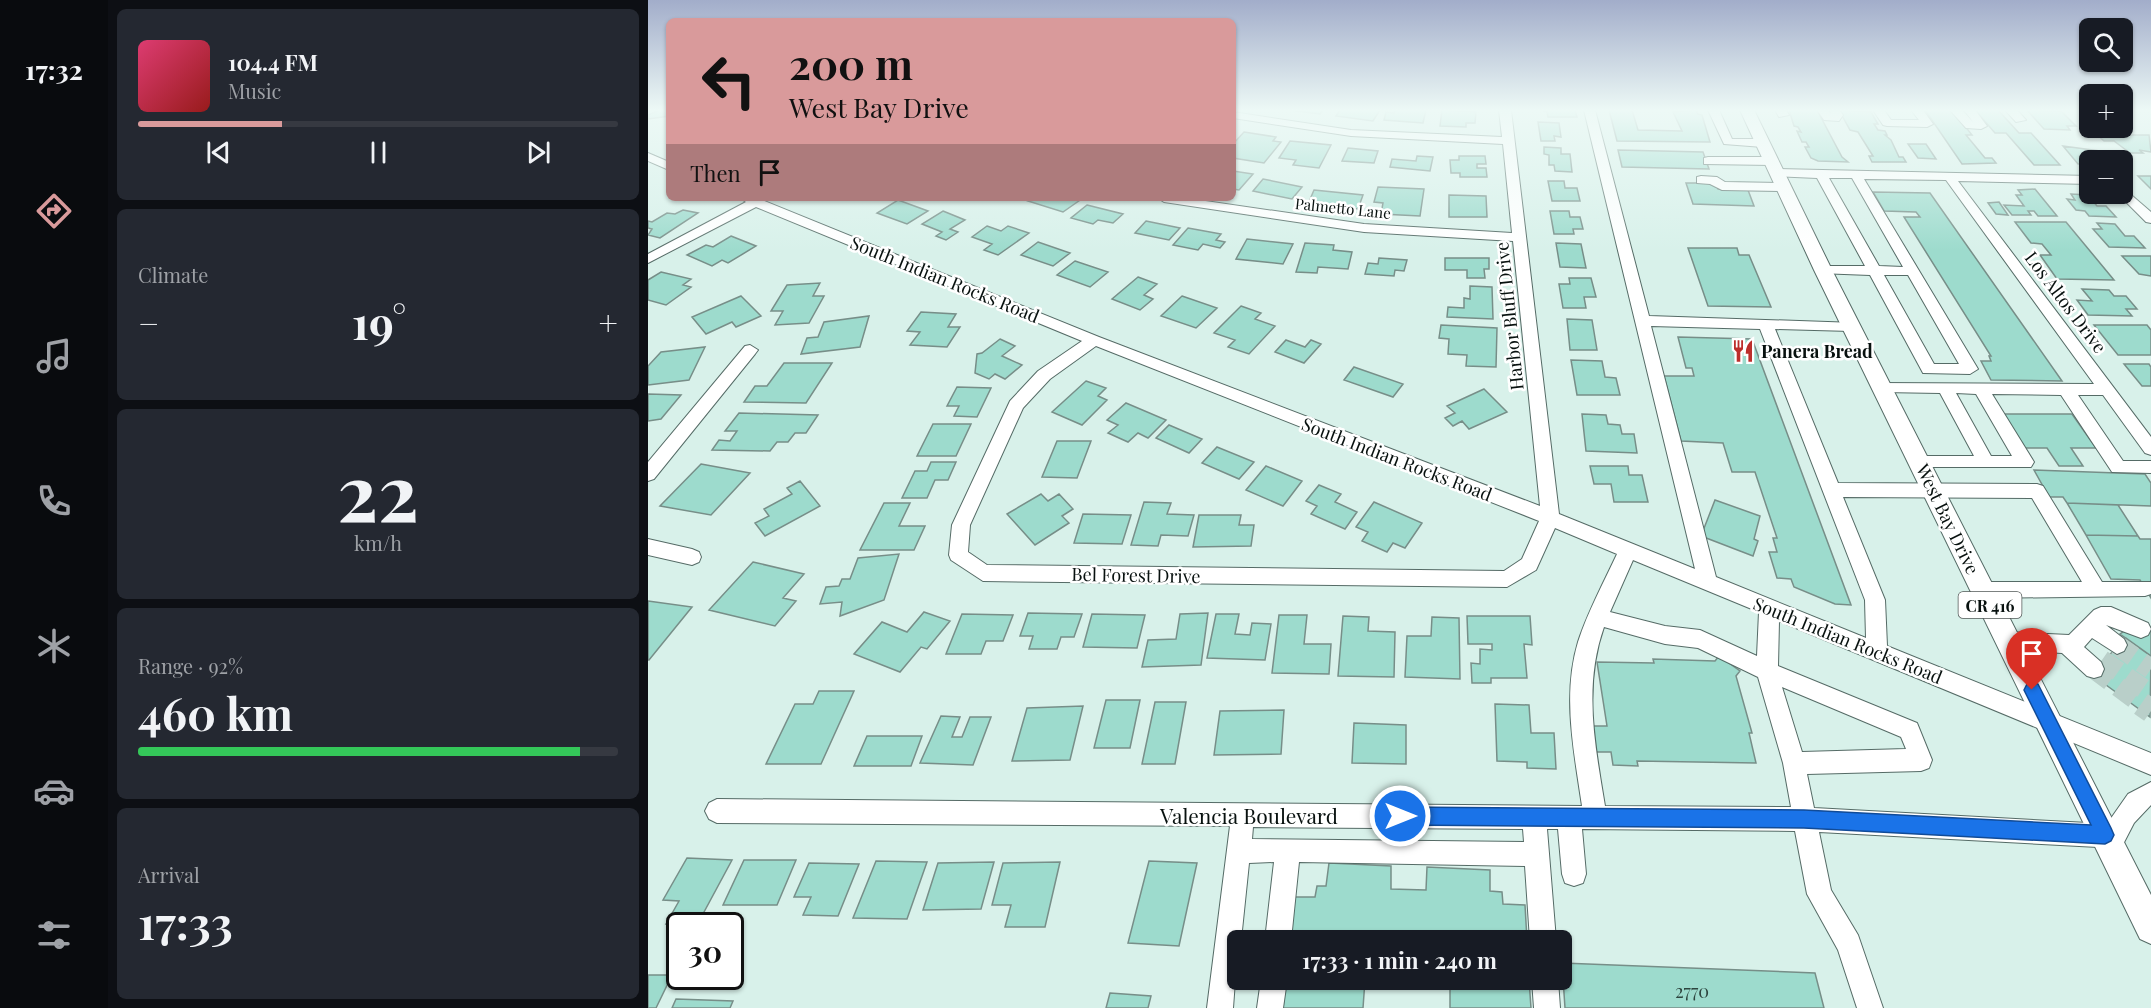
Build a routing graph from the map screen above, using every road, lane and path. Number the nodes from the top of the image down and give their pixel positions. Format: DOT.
graph roads {
  1 [pos="648,157"];
  2 [pos="1511,157"];
  3 [pos="1602,157"];
  4 [pos="1770,157"];
  5 [pos="1708,161"];
  6 [pos="666,165"];
  7 [pos="1778,174"];
  8 [pos="1950,178"];
  9 [pos="1701,180"];
  10 [pos="2079,180"];
  11 [pos="1825,181"];
  12 [pos="1860,182"];
  13 [pos="749,201"];
  14 [pos="753,201"];
  15 [pos="1180,201"];
  16 [pos="2133,201"];
  17 [pos="2151,219"];
  18 [pos="1520,237"];
  19 [pos="650,257"];
  20 [pos="1823,270"];
  21 [pos="1874,270"];
  22 [pos="1912,271"];
  23 [pos="1643,321"];
  24 [pos="1766,325"];
  25 [pos="1851,326"];
  26 [pos="1094,340"];
  27 [pos="750,350"];
  28 [pos="1929,369"];
  29 [pos="1880,383"];
  30 [pos="1945,388"];
  31 [pos="1981,388"];
  32 [pos="2066,390"];
  33 [pos="2107,390"];
  34 [pos="2151,449"];
  35 [pos="1919,462"];
  36 [pos="1986,462"];
  37 [pos="2151,467"];
  38 [pos="648,474"];
  39 [pos="1832,490"];
  40 [pos="1933,490"];
  41 [pos="1550,518"];
  42 [pos="648,547"];
  43 [pos="1628,550"];
  44 [pos="692,557"];
  45 [pos="1708,584"];
  46 [pos="2145,588"];
  47 [pos="1982,590"];
  48 [pos="2097,590"];
  49 [pos="1769,609"];
  50 [pos="1598,617"];
  51 [pos="2141,629"];
  52 [pos="2083,631"];
  53 [pos="2008,641"];
  54 [pos="2117,645"];
  55 [pos="1878,652"];
  56 [pos="2098,665"];
  57 [pos="1767,671"];
  58 [pos="2048,720"];
  59 [pos="1794,763"];
  60 [pos="2151,764"];
  61 [pos="2151,794"];
  62 [pos="717,811"];
  63 [pos="1244,815"];
  64 [pos="1534,817"];
  65 [pos="1569,817"];
  66 [pos="1595,817"];
  67 [pos="1804,819"];
  68 [pos="2108,840"];
  69 [pos="1239,850"];
  70 [pos="1288,850"];
  71 [pos="1537,854"];
  72 [pos="1574,874"];
  73 [pos="2151,928"];
  74 [pos="1279,930"];
  75 [pos="1542,930"];
  76 [pos="1273,990"];
  77 [pos="1546,990"];
  78 [pos="1220,1008"];
  79 [pos="1270,1008"];
  80 [pos="1547,1008"];
  81 [pos="1870,1008"];
  1 -- 6 [label="street"];
  2 -- 18 [label="street, Harbor Bluff Drive"];
  3 -- 23 [label="street"];
  4 -- 7 [label="main road, West Bay Drive / CR 416"];
  5 -- 7 [label="street"];
  7 -- 9 [label="street"];
  7 -- 11 [label="street"];
  7 -- 20 [label="main road, West Bay Drive / CR 416"];
  8 -- 10 [label="street"];
  8 -- 12 [label="street"];
  8 -- 33 [label="street, Los Altos Drive"];
  11 -- 12 [label="street"];
  11 -- 21 [label="street"];
  12 -- 22 [label="street"];
  13 -- 19 [label="street"];
  14 -- 26 [label="street, South Indian Rocks Road"];
  15 -- 18 [label="street, Palmetto Lane"];
  16 -- 17 [label="street"];
  18 -- 41 [label="street, Harbor Bluff Drive"];
  20 -- 21 [label="street"];
  20 -- 25 [label="main road, West Bay Drive / CR 416"];
  21 -- 22 [label="street"];
  21 -- 28 [label="street"];
  22 -- 28 [label="street"];
  23 -- 24 [label="street"];
  23 -- 45 [label="street"];
  24 -- 25 [label="street"];
  24 -- 39 [label="street"];
  25 -- 29 [label="main road, West Bay Drive / CR 416"];
  26 -- 41 [label="street, South Indian Rocks Road"];
  26 -- 41 [label="street, Bel Forest Drive"];
  27 -- 38 [label="street"];
  28 -- 29 [label="street"];
  29 -- 30 [label="street"];
  29 -- 35 [label="main road, West Bay Drive / CR 416"];
  30 -- 31 [label="street"];
  30 -- 36 [label="street"];
  31 -- 32 [label="street"];
  31 -- 36 [label="street"];
  32 -- 33 [label="street"];
  32 -- 37 [label="street"];
  33 -- 34 [label="street, Los Altos Drive"];
  35 -- 36 [label="street"];
  35 -- 40 [label="main road, West Bay Drive / CR 416"];
  39 -- 40 [label="street"];
  39 -- 55 [label="street"];
  40 -- 47 [label="main road, West Bay Drive / CR 416"];
  40 -- 48 [label="street"];
  41 -- 43 [label="street, South Indian Rocks Road"];
  42 -- 44 [label="street"];
  43 -- 45 [label="street, South Indian Rocks Road"];
  43 -- 50 [label="street"];
  45 -- 49 [label="street, South Indian Rocks Road"];
  46 -- 48 [label="street"];
  47 -- 48 [label="street"];
  47 -- 53 [label="main road, West Bay Drive / CR 416"];
  49 -- 55 [label="street, South Indian Rocks Road"];
  49 -- 57 [label="street"];
  50 -- 57 [label="street"];
  50 -- 66 [label="street"];
  51 -- 52 [label="street"];
  52 -- 53 [label="street"];
  52 -- 54 [label="street"];
  52 -- 56 [label="street"];
  53 -- 58 [label="main road, West Bay Drive / CR 416"];
  55 -- 58 [label="street, South Indian Rocks Road"];
  57 -- 59 [label="street"];
  57 -- 59 [label="street"];
  58 -- 60 [label="street, South Indian Rocks Road"];
  58 -- 68 [label="main road, West Bay Drive / CR 416"];
  59 -- 67 [label="street"];
  61 -- 68 [label="street"];
  62 -- 63 [label="street, Valencia Boulevard"];
  63 -- 64 [label="street, Valencia Boulevard"];
  63 -- 69 [label="street"];
  64 -- 65 [label="street, Valencia Boulevard"];
  64 -- 71 [label="street"];
  65 -- 66 [label="street, Valencia Boulevard"];
  65 -- 72 [label="street"];
  66 -- 67 [label="street, Valencia Boulevard"];
  67 -- 68 [label="street, Valencia Boulevard"];
  67 -- 81 [label="street"];
  68 -- 73 [label="main road, West Bay Drive / CR 416"];
  69 -- 70 [label="street"];
  69 -- 78 [label="street"];
  70 -- 71 [label="street"];
  70 -- 74 [label="street"];
  71 -- 75 [label="street"];
  76 -- 79 [label="street"];
  77 -- 80 [label="street"];
}
